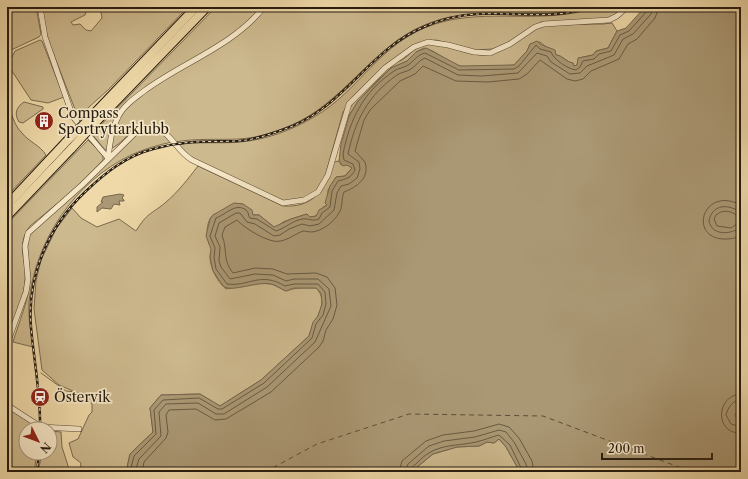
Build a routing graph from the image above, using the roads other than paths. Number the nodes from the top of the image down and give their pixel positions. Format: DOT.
graph roads {
  1 [pos="40,7"];
  2 [pos="196,7"];
  3 [pos="207,7"];
  4 [pos="264,7"];
  5 [pos="628,7"];
  6 [pos="91,123"];
  7 [pos="69,145"];
  8 [pos="108,158"];
  9 [pos="7,205"];
  10 [pos="7,216"];
  11 [pos="7,344"];
  12 [pos="7,405"];
  13 [pos="79,429"];
  1 -- 8 [label="street"];
  2 -- 6 [label="highway"];
  3 -- 6 [label="highway"];
  4 -- 8 [label="street"];
  5 -- 8 [label="street"];
  6 -- 7 [label="highway, bridge"];
  7 -- 9 [label="highway"];
  7 -- 10 [label="highway"];
  8 -- 11 [label="street"];
  12 -- 13 [label="street"];
}
